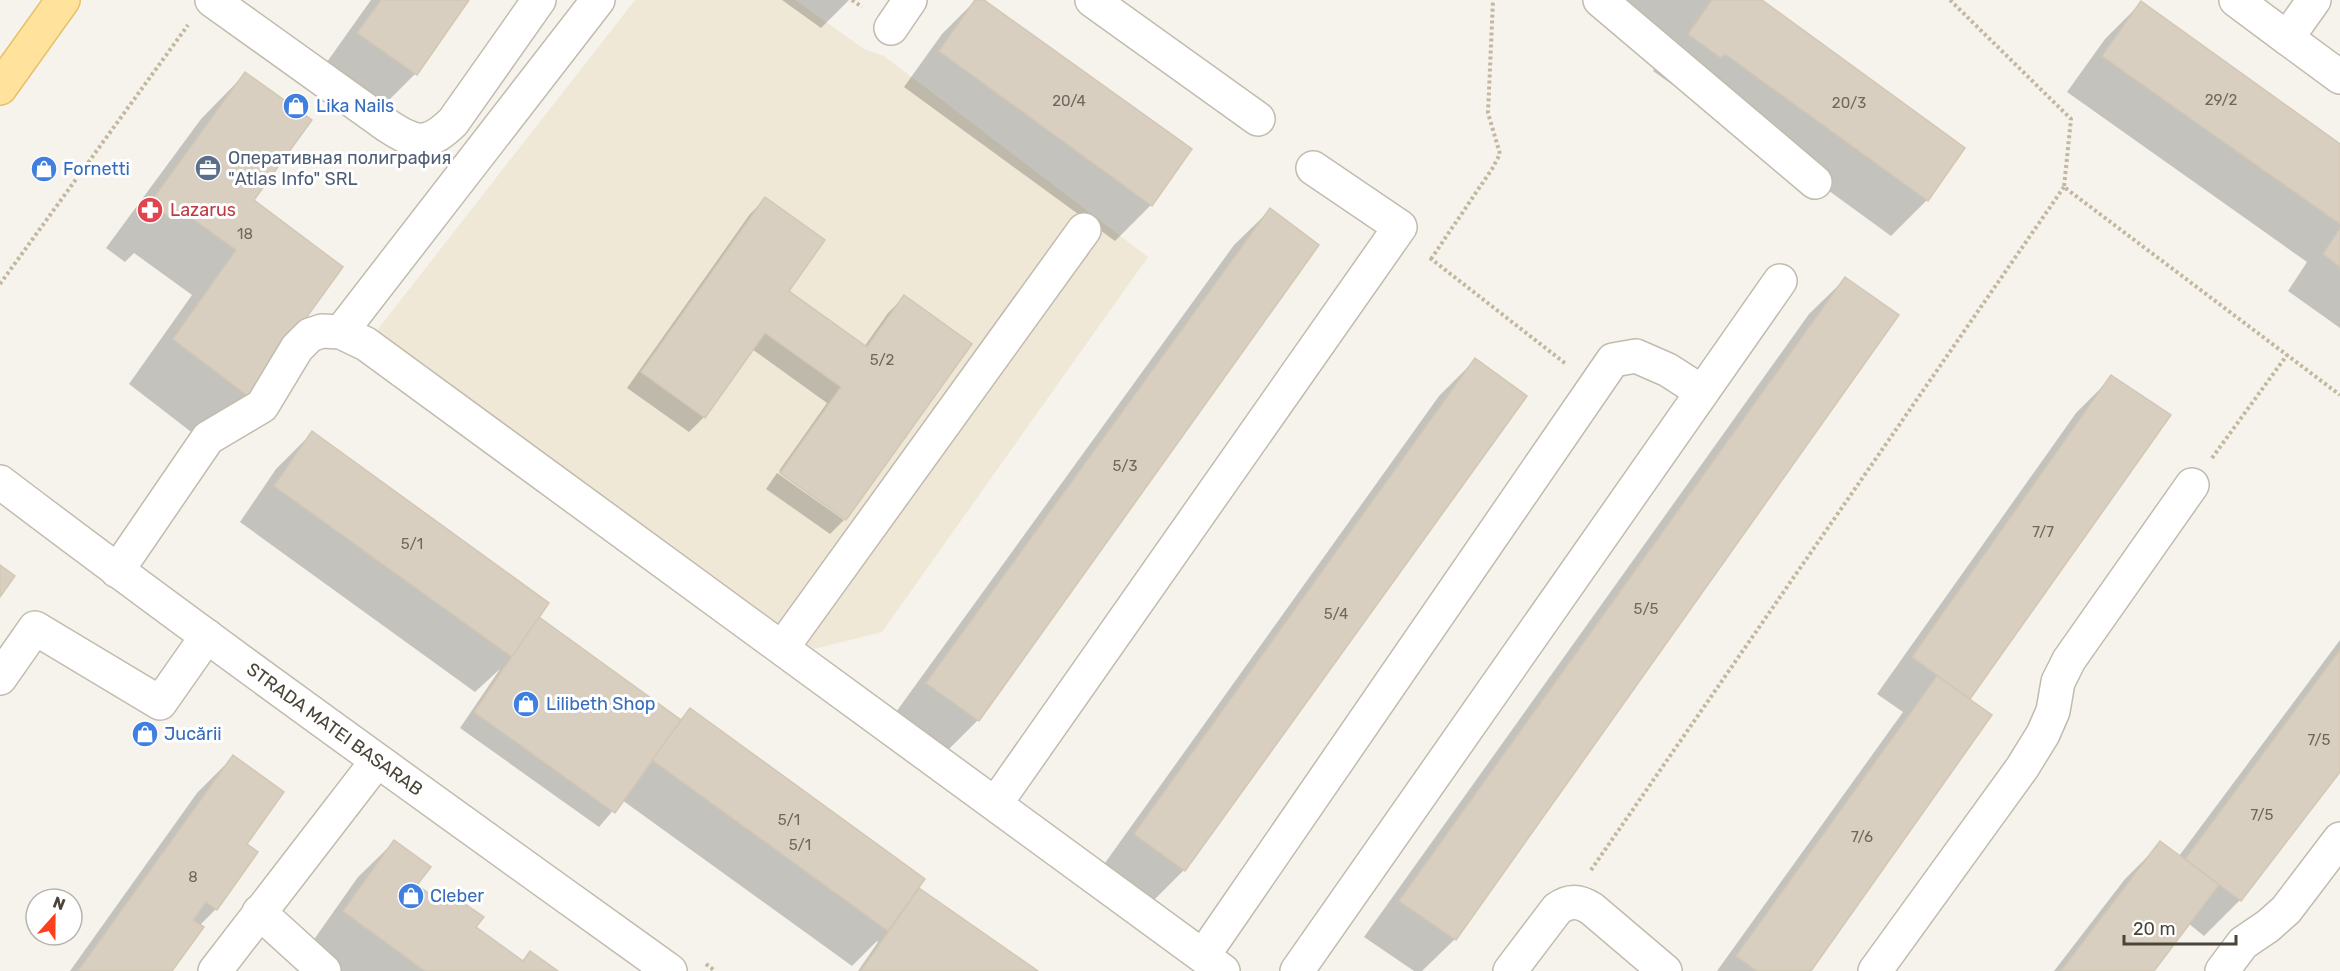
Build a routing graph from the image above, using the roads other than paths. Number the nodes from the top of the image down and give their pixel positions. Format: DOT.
graph roads {
  1 [pos="63,0"];
  2 [pos="539,0"];
  3 [pos="598,0"];
  4 [pos="910,0"];
  5 [pos="1092,0"];
  6 [pos="1600,0"];
  7 [pos="2236,0"];
  8 [pos="2314,0"];
  9 [pos="202,9"];
  10 [pos="891,28"];
  11 [pos="2287,38"];
  12 [pos="2340,77"];
  13 [pos="0,88"];
  14 [pos="1258,119"];
  15 [pos="1313,168"];
  16 [pos="1815,182"];
  17 [pos="1084,230"];
  18 [pos="1780,281"];
  19 [pos="341,332"];
  20 [pos="1702,392"];
  21 [pos="0,482"];
  22 [pos="2192,485"];
  23 [pos="117,571"];
  24 [pos="207,636"];
  25 [pos="782,648"];
  26 [pos="0,678"];
  27 [pos="377,761"];
  28 [pos="996,803"];
  29 [pos="2340,839"];
  30 [pos="259,912"];
  31 [pos="1213,963"];
  32 [pos="215,971"];
  33 [pos="324,971"];
  34 [pos="670,971"];
  35 [pos="1297,971"];
  36 [pos="1510,971"];
  37 [pos="1665,971"];
  38 [pos="1875,971"];
  39 [pos="2222,971"];
  1 -- 13 [label="main road"];
  2 -- 9 [label="street"];
  3 -- 19 [label="street"];
  4 -- 10 [label="street"];
  5 -- 14 [label="street"];
  6 -- 16 [label="street"];
  7 -- 11 [label="street"];
  8 -- 11 [label="street"];
  11 -- 12 [label="street"];
  15 -- 28 [label="street"];
  17 -- 25 [label="street"];
  18 -- 20 [label="street"];
  19 -- 23 [label="street"];
  19 -- 25 [label="street"];
  20 -- 31 [label="street"];
  20 -- 35 [label="street"];
  21 -- 23 [label="street, STRADA MATEI BASARAB"];
  22 -- 38 [label="street"];
  23 -- 24 [label="street, STRADA MATEI BASARAB"];
  24 -- 26 [label="street"];
  24 -- 27 [label="street, STRADA MATEI BASARAB"];
  25 -- 28 [label="street"];
  27 -- 30 [label="street"];
  27 -- 34 [label="street, STRADA MATEI BASARAB"];
  28 -- 31 [label="street"];
  29 -- 39 [label="street"];
  30 -- 32 [label="street"];
  30 -- 33 [label="street"];
  36 -- 37 [label="street"];
}
